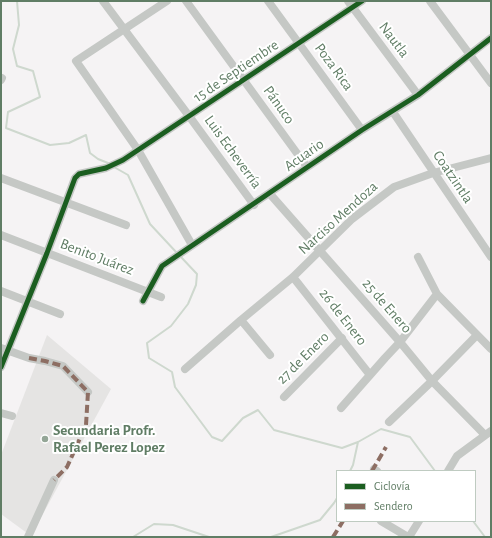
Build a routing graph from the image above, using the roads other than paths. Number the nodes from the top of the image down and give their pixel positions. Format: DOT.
graph roads {
  1 [pos="102,1"];
  2 [pos="166,1"];
  3 [pos="186,1"];
  4 [pos="268,1"];
  5 [pos="362,1"];
  6 [pos="430,1"];
  7 [pos="351,4"];
  8 [pos="124,29"];
  9 [pos="491,38"];
  10 [pos="299,43"];
  11 [pos="470,55"];
  12 [pos="244,80"];
  13 [pos="491,83"];
  14 [pos="418,95"];
  15 [pos="393,112"];
  16 [pos="189,116"];
  17 [pos="362,130"];
  18 [pos="138,150"];
  19 [pos="491,158"];
  20 [pos="307,167"];
  21 [pos="433,173"];
  22 [pos="1,178"];
  23 [pos="270,194"];
  24 [pos="65,202"];
  25 [pos="254,205"];
  26 [pos="126,225"];
  27 [pos="1,235"];
  28 [pos="192,245"];
  29 [pos="321,251"];
  30 [pos="47,252"];
  31 [pos="418,257"];
  32 [pos="491,257"];
  33 [pos="293,277"];
  34 [pos="1,291"];
  35 [pos="147,291"];
  36 [pos="437,294"];
  37 [pos="161,296"];
  38 [pos="143,301"];
  39 [pos="28,302"];
  40 [pos="60,314"];
  41 [pos="241,320"];
  42 [pos="477,335"];
  43 [pos="342,338"];
  44 [pos="400,342"];
  45 [pos="491,349"];
  46 [pos="4,350"];
  47 [pos="270,354"];
  48 [pos="1,367"];
  49 [pos="185,369"];
  50 [pos="370,376"];
  51 [pos="432,381"];
  52 [pos="88,392"];
  53 [pos="284,397"];
  54 [pos="341,408"];
  55 [pos="1,413"];
  56 [pos="12,416"];
  57 [pos="389,422"];
  58 [pos="488,433"];
  59 [pos="449,470"];
  60 [pos="54,480"];
  61 [pos="383,522"];
  62 [pos="418,522"];
  63 [pos="28,537"];
  64 [pos="408,537"];
  1 -- 8 [label="street, Luis Echeverría"];
  2 -- 8 [label="street"];
  3 -- 12 [label="street, Pánuco"];
  4 -- 10 [label="street, Poza Rica"];
  5 -- 7 [label="street, 15 de Septiembre"];
  6 -- 11 [label="street"];
  7 -- 10 [label="street, 15 de Septiembre"];
  7 -- 14 [label="street, Nautla"];
  8 -- 16 [label="street, Luis Echeverría"];
  8 -- 18 [label="street"];
  9 -- 11 [label="street, Acuario"];
  10 -- 12 [label="street, 15 de Septiembre"];
  10 -- 17 [label="street, Poza Rica"];
  11 -- 13 [label="street"];
  11 -- 14 [label="street, Acuario"];
  12 -- 16 [label="street, 15 de Septiembre"];
  12 -- 20 [label="street, Pánuco"];
  14 -- 15 [label="street, Acuario"];
  15 -- 17 [label="street, Acuario"];
  15 -- 21 [label="street, Coatzintla"];
  16 -- 18 [label="street, 15 de Septiembre"];
  16 -- 25 [label="street, Luis Echeverría"];
  17 -- 20 [label="street, Acuario"];
  18 -- 24 [label="street, 15 de Septiembre"];
  18 -- 28 [label="street"];
  19 -- 21 [label="street, Narciso Mendoza"];
  20 -- 23 [label="street, Acuario"];
  21 -- 29 [label="street, Narciso Mendoza"];
  21 -- 32 [label="street, Coatzintla"];
  22 -- 24 [label="street"];
  23 -- 25 [label="street, Acuario"];
  23 -- 29 [label="street, 25 de Enero"];
  24 -- 26 [label="street"];
  24 -- 30 [label="street"];
  25 -- 28 [label="street, Acuario"];
  27 -- 30 [label="street, Benito Juárez"];
  28 -- 35 [label="street, Acuario"];
  29 -- 33 [label="street, Narciso Mendoza"];
  29 -- 44 [label="street, 25 de Enero"];
  30 -- 35 [label="street, Benito Juárez"];
  30 -- 39 [label="street"];
  31 -- 36 [label="street"];
  33 -- 41 [label="street, Narciso Mendoza"];
  33 -- 43 [label="street, 26 de Enero"];
  34 -- 39 [label="street"];
  35 -- 37 [label="street, Benito Juárez"];
  35 -- 38 [label="street, Acuario"];
  36 -- 42 [label="street"];
  36 -- 44 [label="street"];
  39 -- 40 [label="street"];
  39 -- 46 [label="street"];
  41 -- 47 [label="street"];
  41 -- 49 [label="street, Narciso Mendoza"];
  42 -- 45 [label="street"];
  42 -- 51 [label="street"];
  43 -- 50 [label="street, 26 de Enero"];
  43 -- 53 [label="street, 27 de Enero"];
  44 -- 50 [label="street"];
  44 -- 51 [label="street, 25 de Enero"];
  46 -- 48 [label="street"];
  46 -- 52 [label="street"];
  50 -- 54 [label="street"];
  51 -- 57 [label="street"];
  51 -- 58 [label="street, 25 de Enero"];
  55 -- 56 [label="street"];
  58 -- 59 [label="street"];
  60 -- 63 [label="street"];
  61 -- 64 [label="street"];
  62 -- 64 [label="street"];
}
